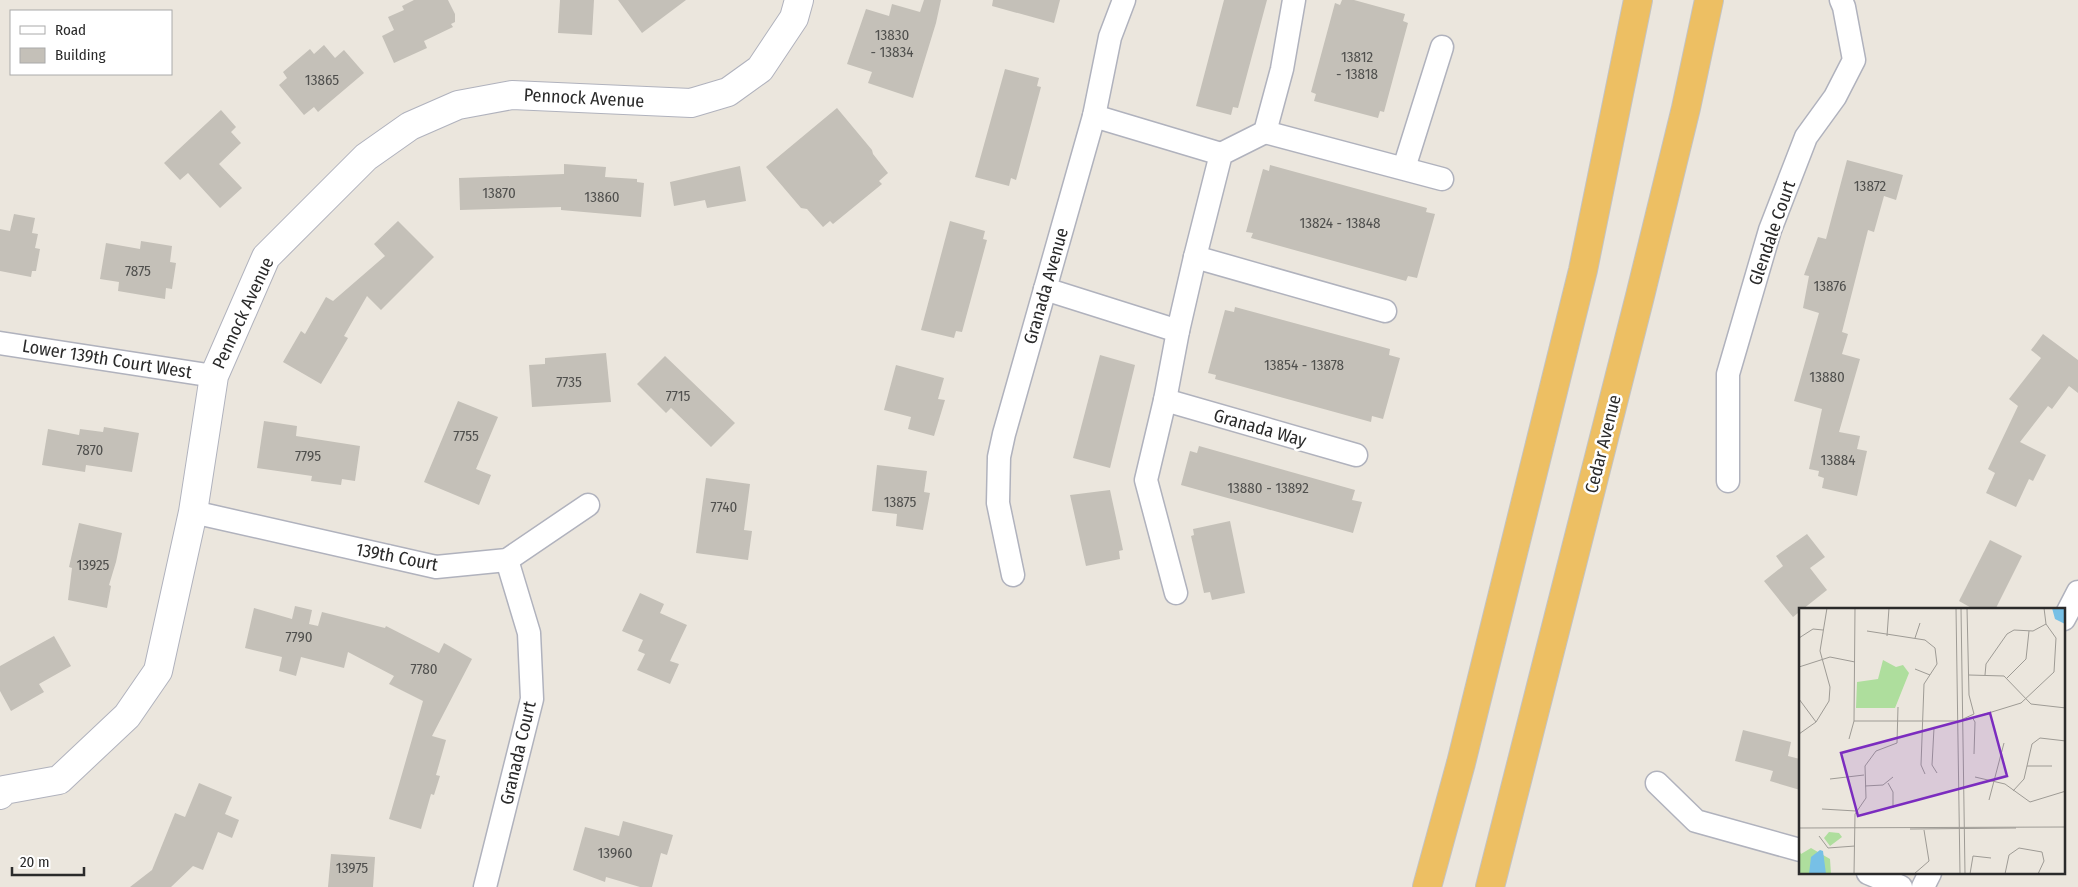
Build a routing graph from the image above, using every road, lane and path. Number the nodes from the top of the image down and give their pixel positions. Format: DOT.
graph roads {
  1 [pos="799,0"];
  2 [pos="1124,0"];
  3 [pos="1294,0"];
  4 [pos="1638,0"];
  5 [pos="1709,0"];
  6 [pos="1841,0"];
  7 [pos="1442,46"];
  8 [pos="1094,116"];
  9 [pos="1265,132"];
  10 [pos="1221,154"];
  11 [pos="1404,168"];
  12 [pos="1442,179"];
  13 [pos="1195,257"];
  14 [pos="1045,289"];
  15 [pos="1385,311"];
  16 [pos="1178,331"];
  17 [pos="0,343"];
  18 [pos="214,376"];
  19 [pos="1165,400"];
  20 [pos="1356,455"];
  21 [pos="1728,480"];
  22 [pos="588,504"];
  23 [pos="193,512"];
  24 [pos="507,560"];
  25 [pos="1013,575"];
  26 [pos="2078,592"];
  27 [pos="1176,593"];
  28 [pos="2066,615"];
  29 [pos="1658,783"];
  30 [pos="0,795"];
  31 [pos="1799,850"];
  32 [pos="1870,874"];
  33 [pos="1930,874"];
  34 [pos="485,887"];
  35 [pos="1427,887"];
  36 [pos="1490,887"];
  37 [pos="1901,887"];
  38 [pos="1923,887"];
  1 -- 18 [label="street, Pennock Avenue"];
  2 -- 8 [label="street, Granada Avenue"];
  3 -- 9 [label="street"];
  4 -- 35 [label="highway"];
  5 -- 36 [label="highway, Cedar Avenue"];
  6 -- 21 [label="street, Glendale Court"];
  7 -- 11 [label="street"];
  8 -- 10 [label="street"];
  8 -- 14 [label="street, Granada Avenue"];
  9 -- 10 [label="street"];
  9 -- 11 [label="street"];
  10 -- 13 [label="street"];
  11 -- 12 [label="street"];
  13 -- 15 [label="street"];
  13 -- 16 [label="street"];
  14 -- 16 [label="street"];
  14 -- 25 [label="street, Granada Avenue"];
  16 -- 19 [label="street"];
  17 -- 18 [label="street, Lower 139th Court West"];
  18 -- 23 [label="street, Pennock Avenue"];
  19 -- 20 [label="street, Granada Way"];
  19 -- 27 [label="street"];
  22 -- 24 [label="street, 139th Court"];
  23 -- 24 [label="street, 139th Court"];
  23 -- 30 [label="street, Pennock Avenue"];
  24 -- 34 [label="street, Granada Court"];
  26 -- 28 [label="street"];
  29 -- 31 [label="street"];
  32 -- 37 [label="street"];
  33 -- 38 [label="street"];
}
